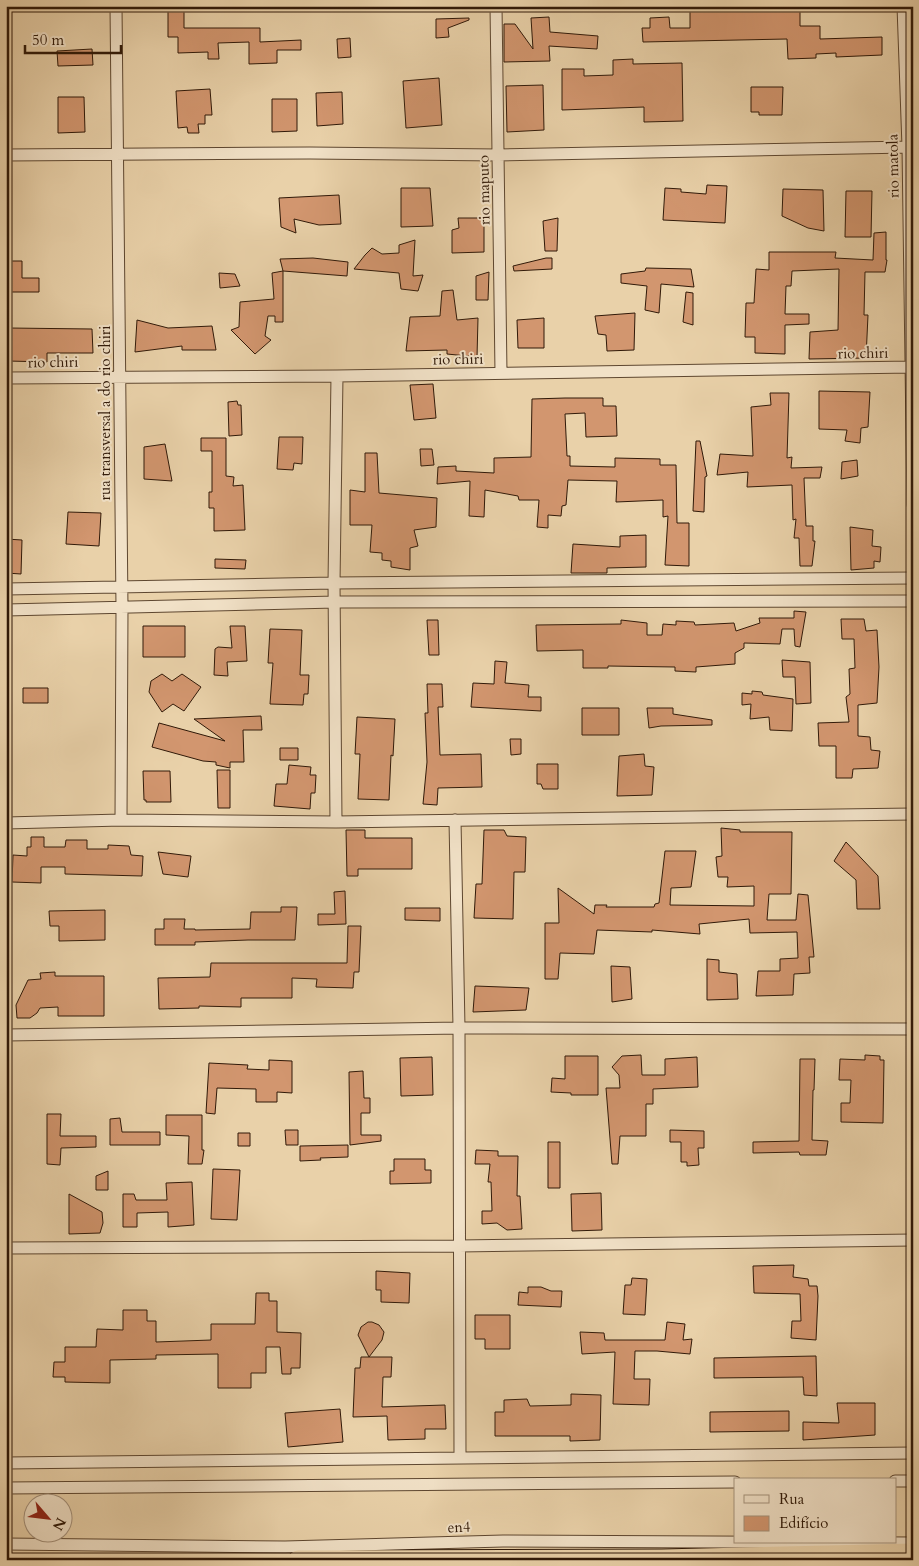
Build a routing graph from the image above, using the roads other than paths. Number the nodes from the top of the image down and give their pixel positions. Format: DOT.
graph roads {
  1 [pos="116,6"];
  2 [pos="496,6"];
  3 [pos="903,6"];
  4 [pos="908,147"];
  5 [pos="118,154"];
  6 [pos="6,155"];
  7 [pos="498,155"];
  8 [pos="911,367"];
  9 [pos="501,373"];
  10 [pos="120,376"];
  11 [pos="337,376"];
  12 [pos="6,378"];
  13 [pos="913,505"];
  14 [pos="913,578"];
  15 [pos="334,582"];
  16 [pos="121,588"];
  17 [pos="6,589"];
  18 [pos="913,601"];
  19 [pos="335,602"];
  20 [pos="122,608"];
  21 [pos="6,610"];
  22 [pos="913,814"];
  23 [pos="121,820"];
  24 [pos="455,820"];
  25 [pos="336,822"];
  26 [pos="6,823"];
  27 [pos="458,1028"];
  28 [pos="913,1029"];
  29 [pos="6,1034"];
  30 [pos="913,1240"];
  31 [pos="459,1246"];
  32 [pos="6,1248"];
  33 [pos="913,1453"];
  34 [pos="460,1457"];
  35 [pos="6,1463"];
  36 [pos="896,1481"];
  37 [pos="913,1481"];
  38 [pos="734,1482"];
  39 [pos="6,1488"];
  40 [pos="734,1542"];
  41 [pos="896,1543"];
  42 [pos="913,1543"];
  43 [pos="6,1544"];
  44 [pos="913,1553"];
  45 [pos="298,1560"];
  1 -- 5 [label="street, rua transversal a do rio chiri"];
  2 -- 7 [label="street, rio maputo"];
  3 -- 4 [label="street, rio matola"];
  4 -- 7 [label="street"];
  4 -- 8 [label="street, rio matola"];
  5 -- 6 [label="street"];
  5 -- 7 [label="street"];
  5 -- 10 [label="street, rua transversal a do rio chiri"];
  7 -- 9 [label="street, rio maputo"];
  8 -- 9 [label="street, rio chiri"];
  8 -- 13 [label="street, rio matola"];
  9 -- 11 [label="street, rio chiri"];
  10 -- 11 [label="street, rio chiri"];
  10 -- 12 [label="street, rio chiri"];
  10 -- 16 [label="street, rua transversal a do rio chiri"];
  11 -- 15 [label="street"];
  14 -- 15 [label="street"];
  15 -- 16 [label="street"];
  15 -- 19 [label="street"];
  16 -- 17 [label="street"];
  16 -- 20 [label="street, rua transversal a do rio chiri"];
  18 -- 19 [label="street"];
  19 -- 20 [label="street"];
  19 -- 25 [label="street"];
  20 -- 21 [label="street"];
  20 -- 23 [label="street, rua transversal a do rio chiri"];
  22 -- 24 [label="street"];
  23 -- 25 [label="street"];
  23 -- 26 [label="street"];
  24 -- 25 [label="street"];
  24 -- 27 [label="street"];
  27 -- 28 [label="street"];
  27 -- 29 [label="street"];
  27 -- 31 [label="street"];
  30 -- 31 [label="street"];
  31 -- 32 [label="street"];
  31 -- 34 [label="street"];
  33 -- 34 [label="street"];
  34 -- 35 [label="street"];
  36 -- 37 [label="street"];
  38 -- 39 [label="street"];
  40 -- 43 [label="street, en4"];
  41 -- 42 [label="street, en4"];
  44 -- 45 [label="highway"];
}
